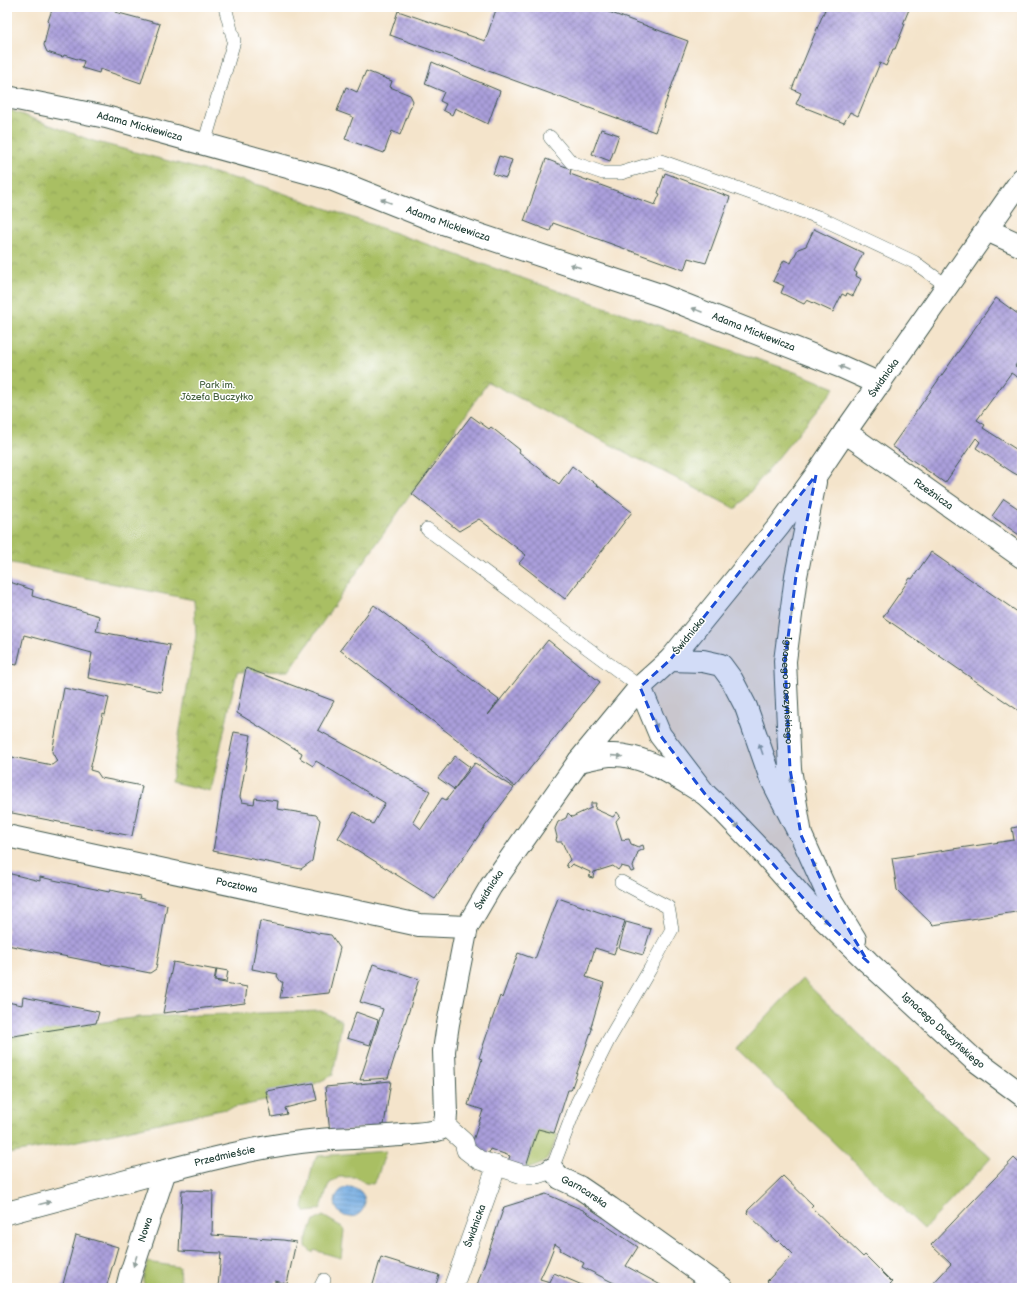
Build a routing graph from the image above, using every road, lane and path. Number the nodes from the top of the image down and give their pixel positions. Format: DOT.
graph roads {
  1 [pos="225,7"];
  2 [pos="7,97"];
  3 [pos="550,137"];
  4 [pos="204,144"];
  5 [pos="1022,179"];
  6 [pos="987,230"];
  7 [pos="1022,246"];
  8 [pos="948,286"];
  9 [pos="880,384"];
  10 [pos="845,432"];
  11 [pos="816,475"];
  12 [pos="427,529"];
  13 [pos="1022,558"];
  14 [pos="670,660"];
  15 [pos="640,687"];
  16 [pos="579,761"];
  17 [pos="705,794"];
  18 [pos="801,835"];
  19 [pos="7,836"];
  20 [pos="621,882"];
  21 [pos="467,927"];
  22 [pos="868,962"];
  23 [pos="1022,1095"];
  24 [pos="444,1124"];
  25 [pos="496,1164"];
  26 [pos="552,1169"];
  27 [pos="164,1171"];
  28 [pos="7,1213"];
  29 [pos="127,1288"];
  30 [pos="453,1288"];
  31 [pos="721,1288"];
  1 -- 4 [label="lane"];
  2 -- 4 [label="street, Adama Mickiewicza"];
  3 -- 8 [label="lane"];
  9 -- 4 [label="street, Adama Mickiewicza, one-way"];
  5 -- 6 [label="street, Świdnicka"];
  6 -- 7 [label="street"];
  6 -- 8 [label="street, Świdnicka"];
  8 -- 9 [label="street, Świdnicka"];
  9 -- 10 [label="street, Świdnicka"];
  10 -- 11 [label="street, Świdnicka"];
  10 -- 13 [label="street, Rzeźnicza"];
  11 -- 14 [label="street, Świdnicka"];
  18 -- 11 [label="street, Ignacego Daszyńskiego, one-way"];
  12 -- 15 [label="lane"];
  14 -- 15 [label="street, Świdnicka"];
  18 -- 14 [label="street, Ignacego Daszyńskiego, one-way"];
  15 -- 16 [label="street, Świdnicka"];
  15 -- 17 [label="street, Ignacego Daszyńskiego, one-way"];
  16 -- 17 [label="street, Ignacego Daszyńskiego, one-way"];
  16 -- 21 [label="street, Świdnicka"];
  17 -- 22 [label="street, Ignacego Daszyńskiego, one-way"];
  22 -- 18 [label="street, Ignacego Daszyńskiego, one-way"];
  19 -- 21 [label="street, Pocztowa"];
  20 -- 26 [label="lane"];
  21 -- 24 [label="street, Świdnicka"];
  22 -- 23 [label="street, Ignacego Daszyńskiego"];
  24 -- 25 [label="street, Garncarska"];
  24 -- 27 [label="street, Przedmieście"];
  25 -- 26 [label="street, Garncarska"];
  25 -- 30 [label="street, Świdnicka"];
  26 -- 31 [label="street, Garncarska"];
  28 -- 27 [label="street, Przedmieście, one-way"];
  27 -- 29 [label="street, Nowa, one-way"];
}
